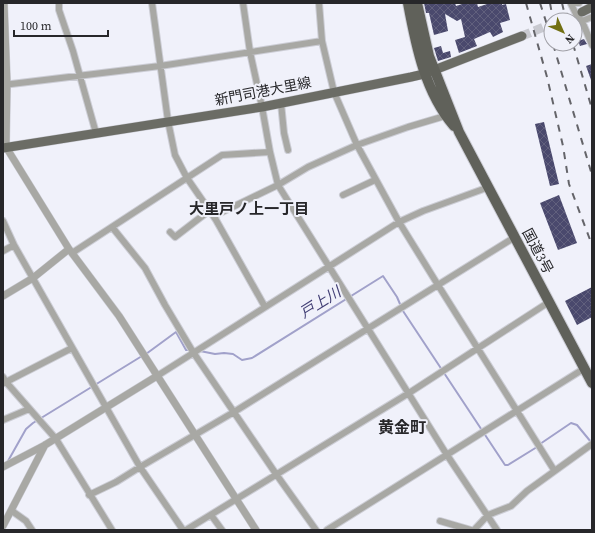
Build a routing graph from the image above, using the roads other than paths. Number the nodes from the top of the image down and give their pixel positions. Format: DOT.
graph roads {
  1 [pos="4,3"];
  2 [pos="59,3"];
  3 [pos="152,3"];
  4 [pos="243,3"];
  5 [pos="319,3"];
  6 [pos="408,3"];
  7 [pos="416,3"];
  8 [pos="571,3"];
  9 [pos="580,7"];
  10 [pos="592,8"];
  11 [pos="592,17"];
  12 [pos="583,22"];
  13 [pos="583,24"];
  14 [pos="522,36"];
  15 [pos="322,41"];
  16 [pos="592,45"];
  17 [pos="250,52"];
  18 [pos="160,66"];
  19 [pos="429,72"];
  20 [pos="80,76"];
  21 [pos="5,84"];
  22 [pos="334,92"];
  23 [pos="281,103"];
  24 [pos="262,107"];
  25 [pos="445,116"];
  26 [pos="168,121"];
  27 [pos="460,132"];
  28 [pos="96,133"];
  29 [pos="357,145"];
  30 [pos="5,148"];
  31 [pos="288,150"];
  32 [pos="270,152"];
  33 [pos="187,178"];
  34 [pos="375,180"];
  35 [pos="278,185"];
  36 [pos="489,187"];
  37 [pos="343,195"];
  38 [pos="210,210"];
  39 [pos="214,216"];
  40 [pos="3,221"];
  41 [pos="399,222"];
  42 [pos="112,227"];
  43 [pos="170,232"];
  44 [pos="515,237"];
  45 [pos="14,245"];
  46 [pos="3,251"];
  47 [pos="70,251"];
  48 [pos="329,266"];
  49 [pos="33,278"];
  50 [pos="438,285"];
  51 [pos="3,296"];
  52 [pos="549,302"];
  53 [pos="265,307"];
  54 [pos="368,329"];
  55 [pos="72,348"];
  56 [pos="476,348"];
  57 [pos="193,352"];
  58 [pos="585,368"];
  59 [pos="157,376"];
  60 [pos="4,381"];
  61 [pos="592,383"];
  62 [pos="408,393"];
  63 [pos="106,407"];
  64 [pos="29,409"];
  65 [pos="234,412"];
  66 [pos="517,412"];
  67 [pos="3,420"];
  68 [pos="196,435"];
  69 [pos="56,439"];
  70 [pos="592,444"];
  71 [pos="45,445"];
  72 [pos="447,455"];
  73 [pos="3,467"];
  74 [pos="140,467"];
  75 [pos="554,470"];
  76 [pos="276,474"];
  77 [pos="89,495"];
  78 [pos="236,498"];
  79 [pos="12,511"];
  80 [pos="211,515"];
  81 [pos="488,515"];
  82 [pos="440,522"];
  83 [pos="3,526"];
  84 [pos="32,530"];
  85 [pos="112,530"];
  86 [pos="184,530"];
  87 [pos="222,530"];
  88 [pos="256,530"];
  89 [pos="316,530"];
  90 [pos="327,530"];
  91 [pos="473,530"];
  92 [pos="497,530"];
  1 -- 21 [label="street"];
  2 -- 20 [label="street"];
  3 -- 18 [label="street"];
  4 -- 17 [label="street"];
  5 -- 15 [label="street"];
  6 -- 19 [label="highway, 国道3号"];
  7 -- 19 [label="highway, 国道3号"];
  8 -- 9 [label="street"];
  9 -- 10 [label="main road"];
  11 -- 12 [label="street"];
  13 -- 16 [label="street"];
  14 -- 19 [label="main road, 新門司港大里線"];
  15 -- 17 [label="street"];
  15 -- 22 [label="street"];
  17 -- 18 [label="street"];
  17 -- 24 [label="street"];
  18 -- 20 [label="street"];
  18 -- 26 [label="street"];
  19 -- 22 [label="main road, 新門司港大里線"];
  19 -- 25 [label="highway, 国道3号"];
  19 -- 27 [label="highway, 国道3号"];
  20 -- 21 [label="street"];
  20 -- 28 [label="street"];
  21 -- 30 [label="street"];
  22 -- 23 [label="main road, 新門司港大里線"];
  22 -- 29 [label="street"];
  23 -- 24 [label="main road, 新門司港大里線"];
  23 -- 31 [label="street"];
  24 -- 26 [label="main road, 新門司港大里線"];
  24 -- 32 [label="street"];
  25 -- 27 [label="highway, 国道3号"];
  25 -- 29 [label="street"];
  26 -- 28 [label="main road, 新門司港大里線"];
  26 -- 33 [label="street"];
  27 -- 36 [label="highway, 国道3号"];
  28 -- 30 [label="main road, 新門司港大里線"];
  29 -- 34 [label="street"];
  29 -- 35 [label="street"];
  30 -- 47 [label="street"];
  32 -- 33 [label="street"];
  32 -- 35 [label="street"];
  33 -- 38 [label="street"];
  33 -- 42 [label="street"];
  34 -- 37 [label="street"];
  34 -- 41 [label="street"];
  35 -- 39 [label="street"];
  35 -- 48 [label="street"];
  36 -- 41 [label="street"];
  36 -- 44 [label="highway, 国道3号"];
  38 -- 39 [label="street"];
  38 -- 43 [label="street"];
  39 -- 53 [label="street"];
  40 -- 45 [label="street"];
  41 -- 48 [label="street"];
  41 -- 50 [label="street"];
  42 -- 47 [label="street"];
  42 -- 57 [label="street"];
  44 -- 50 [label="street"];
  44 -- 52 [label="highway, 国道3号"];
  45 -- 46 [label="street"];
  45 -- 49 [label="street"];
  47 -- 49 [label="street"];
  47 -- 59 [label="street"];
  48 -- 53 [label="street"];
  48 -- 54 [label="street"];
  49 -- 51 [label="street"];
  49 -- 55 [label="street"];
  50 -- 54 [label="street"];
  50 -- 56 [label="street"];
  52 -- 56 [label="street"];
  52 -- 58 [label="highway, 国道3号"];
  53 -- 57 [label="street"];
  54 -- 62 [label="street"];
  54 -- 65 [label="street"];
  55 -- 60 [label="street"];
  55 -- 63 [label="street"];
  56 -- 62 [label="street"];
  56 -- 66 [label="street"];
  57 -- 59 [label="street"];
  57 -- 65 [label="street"];
  58 -- 61 [label="highway, 国道3号"];
  58 -- 66 [label="street"];
  59 -- 63 [label="street"];
  59 -- 68 [label="street"];
  60 -- 64 [label="street"];
  62 -- 72 [label="street"];
  62 -- 76 [label="street"];
  63 -- 69 [label="street"];
  63 -- 74 [label="street"];
  64 -- 67 [label="street"];
  64 -- 69 [label="street"];
  65 -- 68 [label="street"];
  65 -- 76 [label="street"];
  66 -- 72 [label="street"];
  66 -- 75 [label="street"];
  68 -- 74 [label="street"];
  68 -- 78 [label="street"];
  69 -- 71 [label="street"];
  69 -- 77 [label="street"];
  70 -- 75 [label="street"];
  71 -- 73 [label="street"];
  71 -- 79 [label="street"];
  72 -- 81 [label="street"];
  72 -- 90 [label="street"];
  74 -- 77 [label="street"];
  74 -- 86 [label="street"];
  75 -- 81 [label="street"];
  76 -- 78 [label="street"];
  76 -- 89 [label="street"];
  77 -- 85 [label="street"];
  78 -- 80 [label="street"];
  78 -- 88 [label="street"];
  79 -- 83 [label="street"];
  79 -- 84 [label="street"];
  80 -- 86 [label="street"];
  80 -- 87 [label="street"];
  81 -- 91 [label="street"];
  81 -- 92 [label="street"];
  82 -- 91 [label="street"];
}
